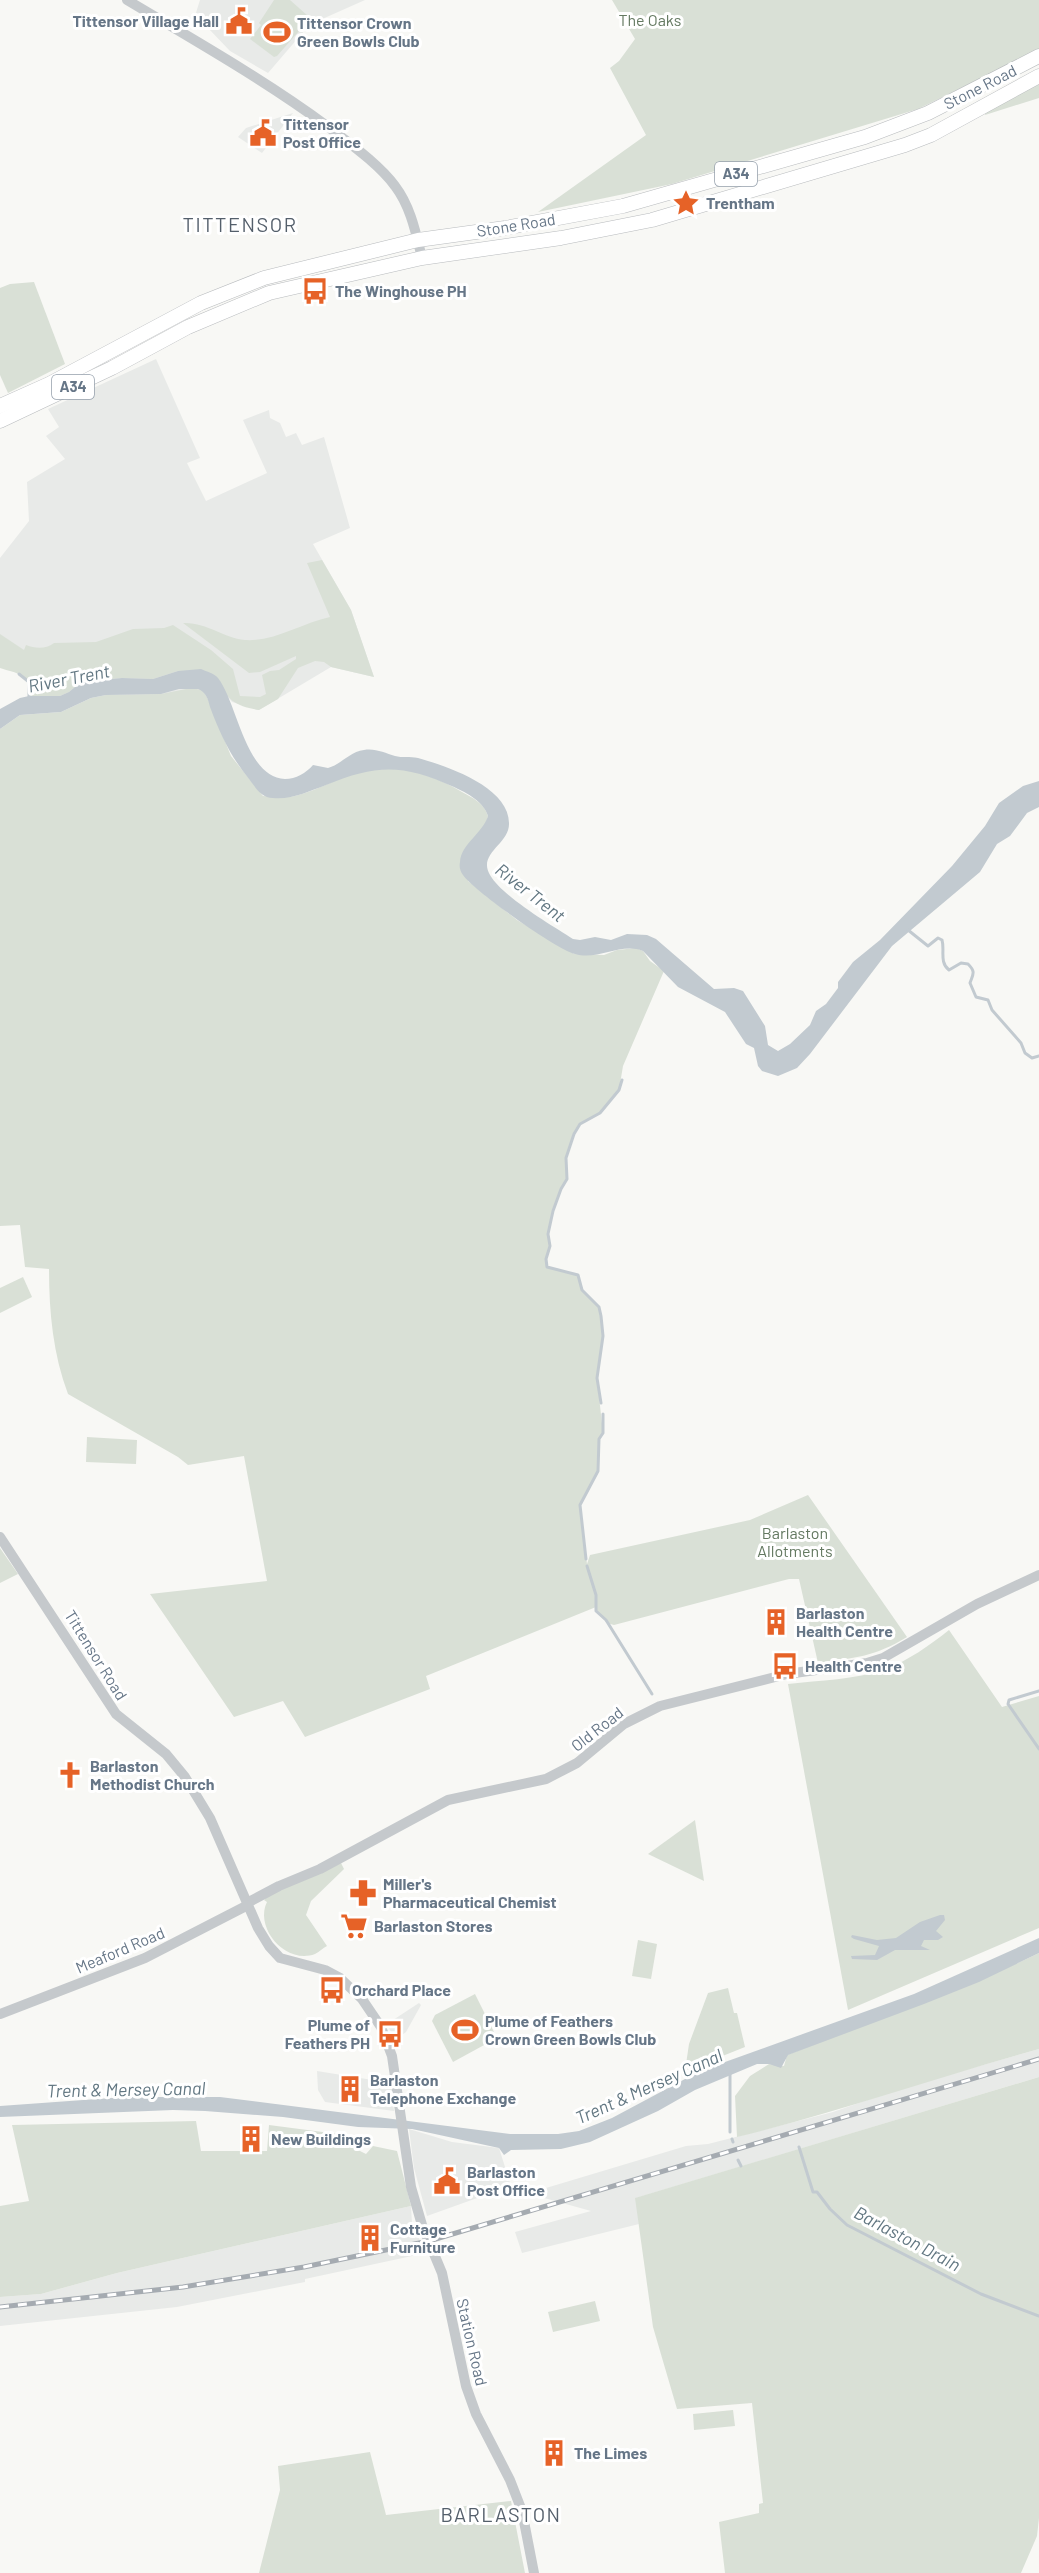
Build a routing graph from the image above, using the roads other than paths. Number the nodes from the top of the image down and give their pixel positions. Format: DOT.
graph roads {
  1 [pos="127,0"];
  2 [pos="1039,56"];
  3 [pos="1039,76"];
  4 [pos="418,240"];
  5 [pos="422,258"];
  6 [pos="0,406"];
  7 [pos="0,421"];
  8 [pos="0,1537"];
  9 [pos="1039,1575"];
  10 [pos="248,1904"];
  11 [pos="0,2014"];
  12 [pos="534,2573"];
  1 -- 4 [label="street"];
  2 -- 4 [label="highway, Stone Road / A34"];
  3 -- 5 [label="highway, Stone Road / A34"];
  4 -- 5 [label="street"];
  4 -- 6 [label="highway, Stone Road / A34"];
  5 -- 7 [label="highway, Stone Road / A34"];
  8 -- 10 [label="street, Tittensor Road"];
  9 -- 10 [label="street, Old Road"];
  10 -- 11 [label="street, Meaford Road"];
  10 -- 12 [label="street, Station Road"];
}
